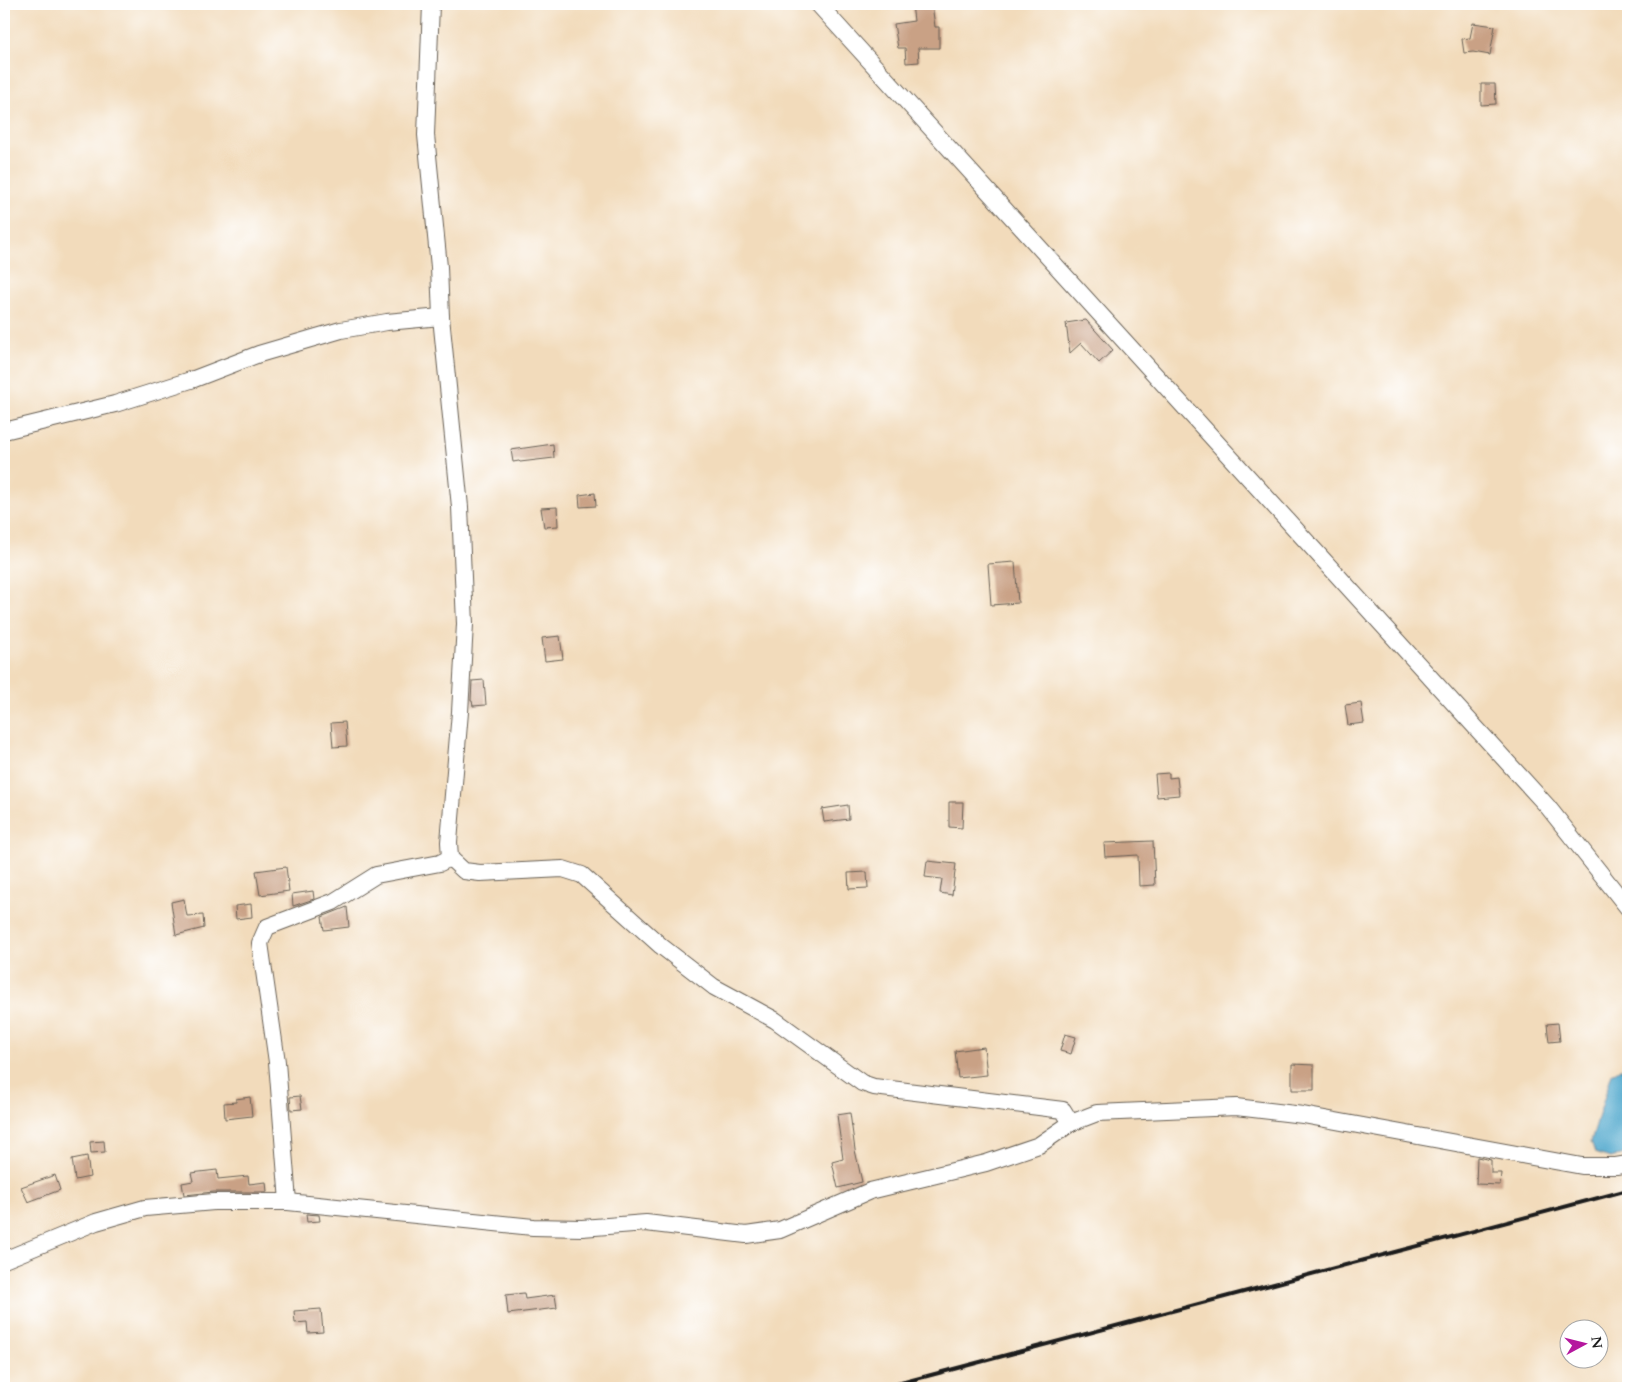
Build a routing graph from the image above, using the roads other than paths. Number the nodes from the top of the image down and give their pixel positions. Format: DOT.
graph roads {
  1 [pos="431,4"];
  2 [pos="818,4"];
  3 [pos="441,317"];
  4 [pos="4,430"];
  5 [pos="450,858"];
  6 [pos="1628,908"];
  7 [pos="1071,1122"];
  8 [pos="1628,1164"];
  9 [pos="288,1202"];
  10 [pos="4,1260"];
  1 -- 3 [label="street"];
  2 -- 6 [label="street"];
  3 -- 4 [label="street"];
  3 -- 5 [label="street"];
  5 -- 7 [label="street"];
  5 -- 9 [label="street"];
  7 -- 8 [label="street"];
  7 -- 9 [label="street"];
  9 -- 10 [label="street"];
}
